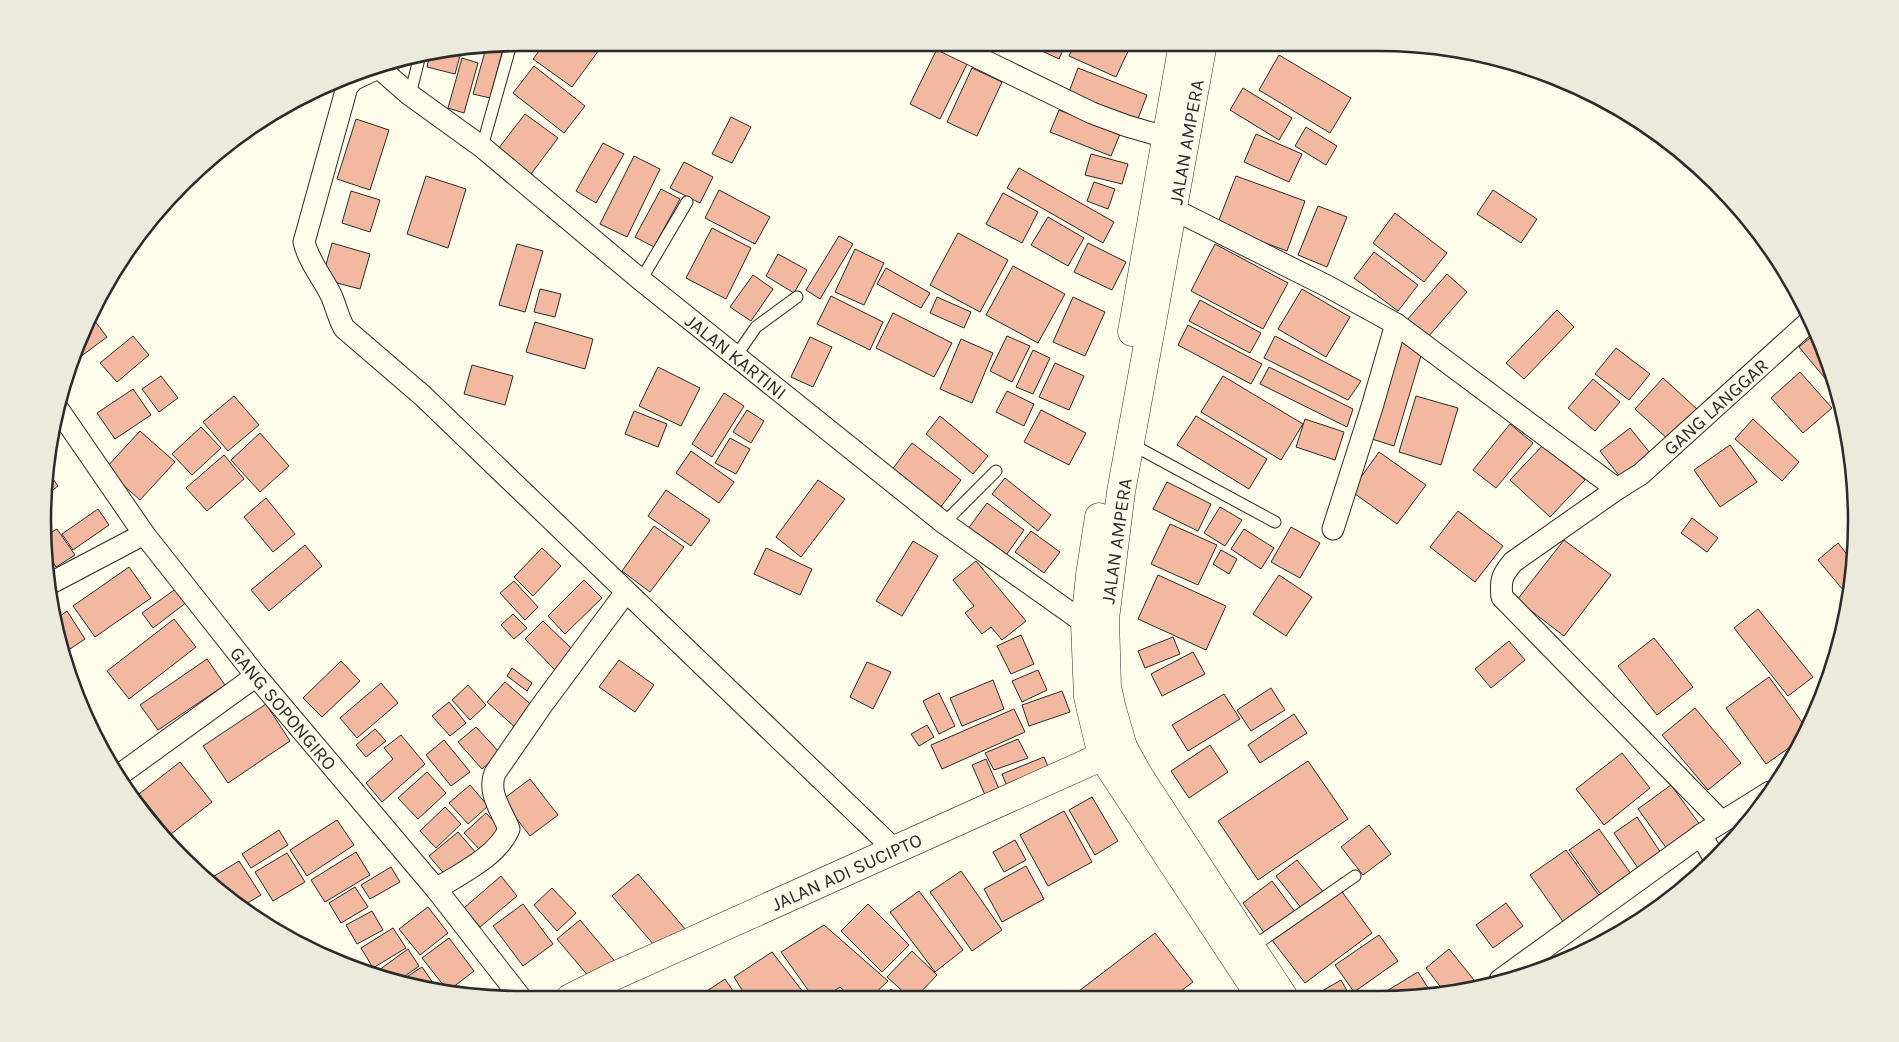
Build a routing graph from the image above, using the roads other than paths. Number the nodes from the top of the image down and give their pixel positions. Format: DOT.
graph roads {
  1 [pos="509,51"];
  2 [pos="964,51"];
  3 [pos="1181,51"];
  4 [pos="1202,51"];
  5 [pos="418,63"];
  6 [pos="383,72"];
  7 [pos="350,84"];
  8 [pos="410,95"];
  9 [pos="1165,137"];
  10 [pos="482,147"];
  11 [pos="687,202"];
  12 [pos="1174,209"];
  13 [pos="641,280"];
  14 [pos="797,297"];
  15 [pos="1396,324"];
  16 [pos="1805,326"];
  17 [pos="736,356"];
  18 [pos="63,416"];
  19 [pos="1131,444"];
  20 [pos="996,471"];
  21 [pos="1617,489"];
  22 [pos="1275,522"];
  23 [pos="944,523"];
  24 [pos="1333,529"];
  25 [pos="144,534"];
  26 [pos="55,581"];
  27 [pos="626,592"];
  28 [pos="1095,630"];
  29 [pos="256,676"];
  30 [pos="1113,752"];
  31 [pos="124,772"];
  32 [pos="1756,800"];
  33 [pos="1721,821"];
  34 [pos="1701,834"];
  35 [pos="894,850"];
  36 [pos="1711,852"];
  37 [pos="1355,876"];
  38 [pos="436,889"];
  39 [pos="1243,953"];
  40 [pos="1512,971"];
  41 [pos="515,991"];
  42 [pos="584,991"];
  43 [pos="1263,991"];
  1 -- 10 [label="lane"];
  2 -- 9 [label="street"];
  3 -- 9 [label="main road, JALAN AMPERA"];
  4 -- 12 [label="main road, JALAN AMPERA"];
  5 -- 8 [label="lane"];
  6 -- 8 [label="street, JALAN KARTINI"];
  7 -- 27 [label="street"];
  8 -- 10 [label="street, JALAN KARTINI"];
  9 -- 28 [label="main road, JALAN AMPERA"];
  10 -- 13 [label="street, JALAN KARTINI"];
  11 -- 13 [label="lane"];
  12 -- 15 [label="street"];
  12 -- 19 [label="main road, JALAN AMPERA"];
  13 -- 17 [label="street, JALAN KARTINI"];
  14 -- 17 [label="lane"];
  15 -- 21 [label="street"];
  15 -- 24 [label="street"];
  16 -- 21 [label="street, GANG LANGGAR"];
  17 -- 23 [label="street, JALAN KARTINI"];
  18 -- 25 [label="street, GANG SOPONGIRO"];
  19 -- 22 [label="lane"];
  19 -- 28 [label="main road, JALAN AMPERA"];
  20 -- 23 [label="lane"];
  21 -- 33 [label="street, GANG LANGGAR"];
  23 -- 28 [label="street, JALAN KARTINI"];
  25 -- 26 [label="street"];
  25 -- 29 [label="street, GANG SOPONGIRO"];
  27 -- 35 [label="street"];
  27 -- 38 [label="street"];
  28 -- 30 [label="main road, JALAN AMPERA"];
  29 -- 31 [label="street"];
  29 -- 38 [label="street, GANG SOPONGIRO"];
  30 -- 35 [label="main road, JALAN ADI SUCIPTO"];
  30 -- 39 [label="main road, JALAN AMPERA"];
  32 -- 33 [label="street"];
  33 -- 34 [label="street"];
  34 -- 36 [label="street"];
  34 -- 40 [label="street"];
  35 -- 42 [label="main road, JALAN ADI SUCIPTO"];
  37 -- 39 [label="lane"];
  38 -- 41 [label="street, GANG SOPONGIRO"];
  39 -- 43 [label="main road, JALAN AMPERA"];
}
